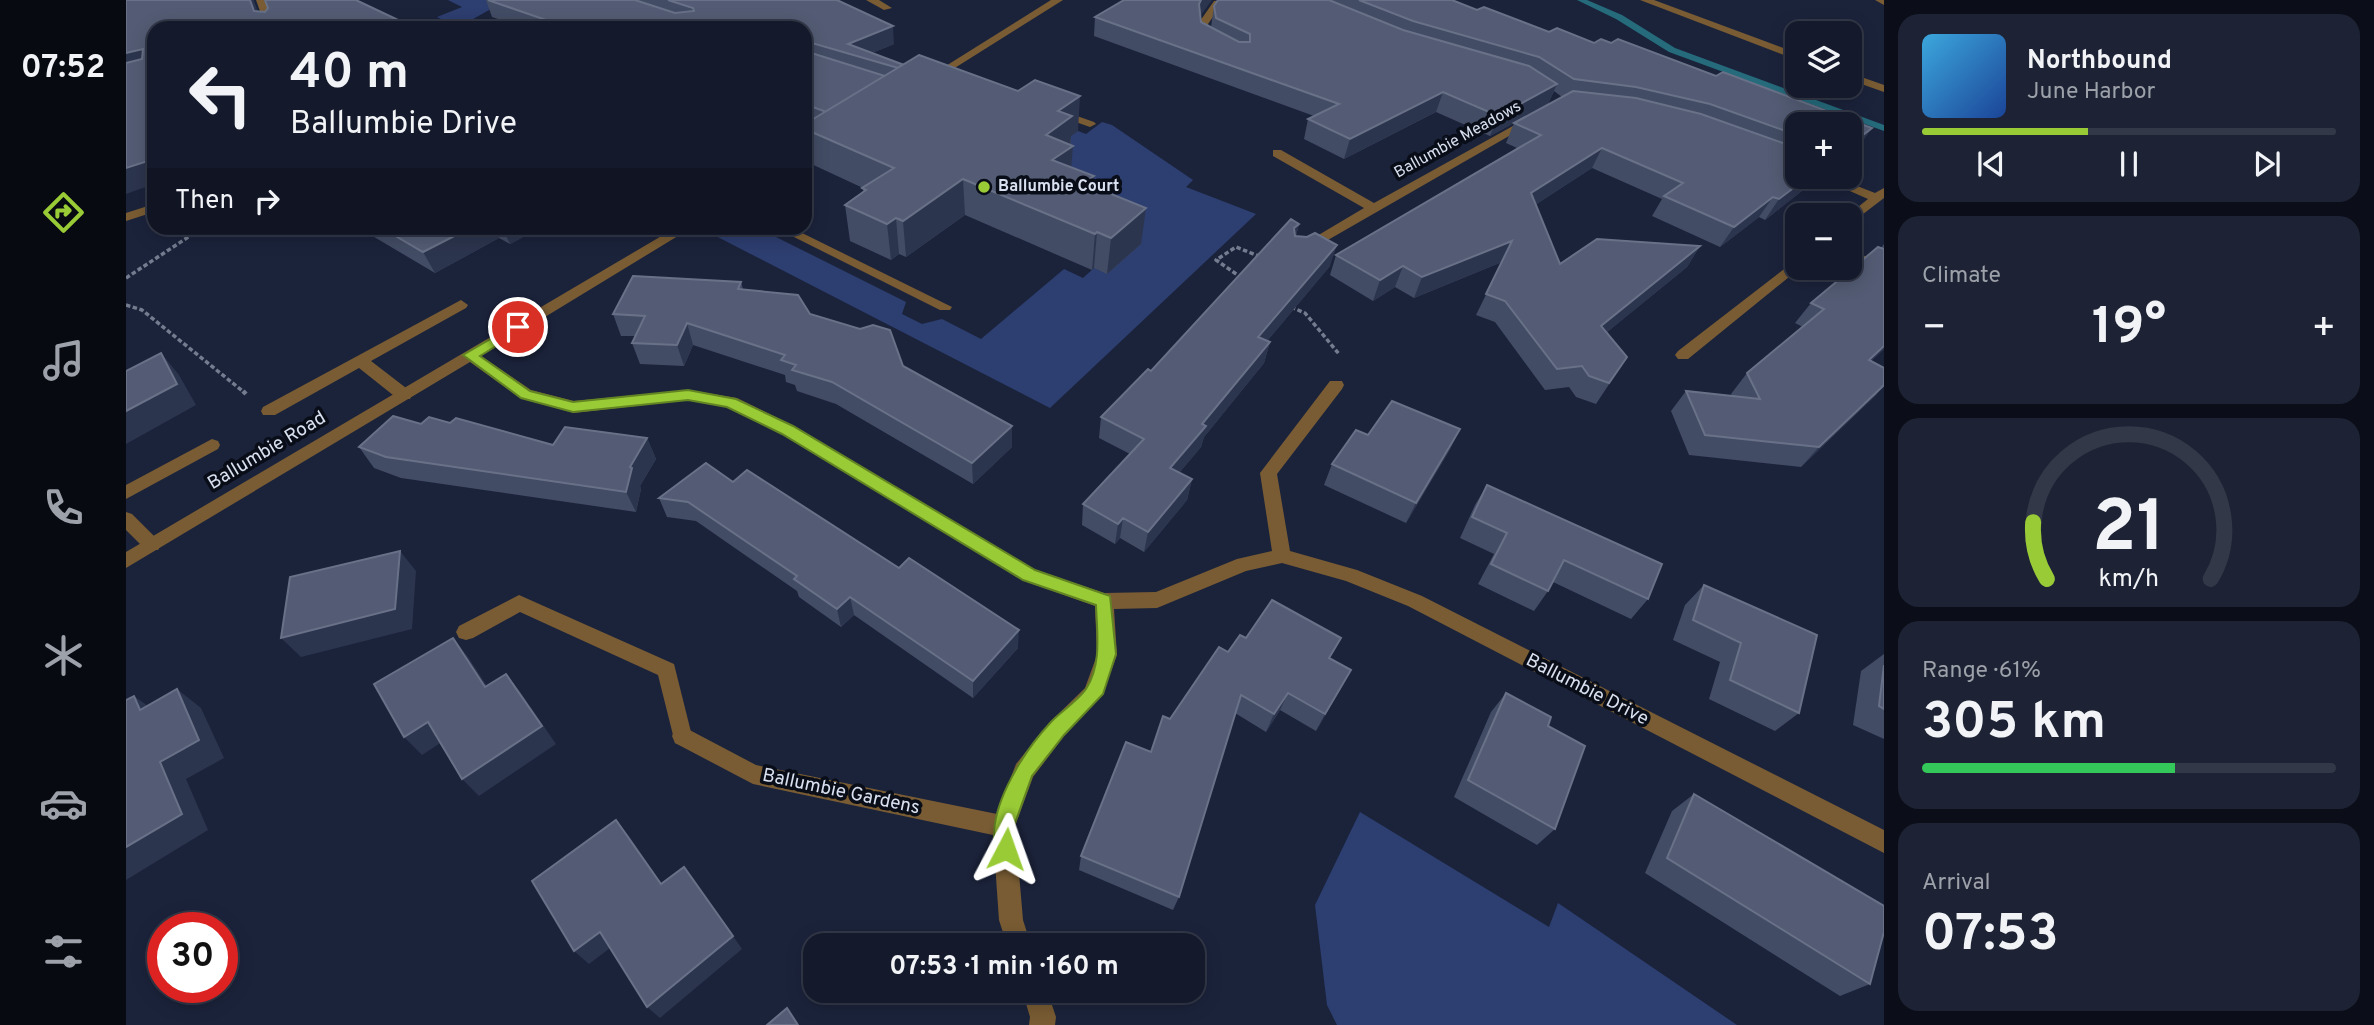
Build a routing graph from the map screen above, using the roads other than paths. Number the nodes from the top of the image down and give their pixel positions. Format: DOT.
graph roads {
  1 [pos="261,0"];
  2 [pos="871,0"];
  3 [pos="1058,0"];
  4 [pos="1223,0"];
  5 [pos="1645,0"];
  6 [pos="887,8"];
  7 [pos="268,21"];
  8 [pos="1218,46"];
  9 [pos="1785,52"];
  10 [pos="1862,81"];
  11 [pos="917,87"];
  12 [pos="1884,89"];
  13 [pos="1047,108"];
  14 [pos="1542,113"];
  15 [pos="1090,124"];
  16 [pos="1277,153"];
  17 [pos="1861,189"];
  18 [pos="1880,195"];
  19 [pos="1373,208"];
  20 [pos="147,210"];
  21 [pos="1862,210"];
  22 [pos="126,218"];
  23 [pos="672,235"];
  24 [pos="797,235"];
  25 [pos="1296,252"];
  26 [pos="1862,259"];
  27 [pos="1884,268"];
  28 [pos="1785,273"];
  29 [pos="461,305"];
  30 [pos="945,307"];
  31 [pos="470,355"];
  32 [pos="1683,355"];
  33 [pos="360,361"];
  34 [pos="1336,385"];
  35 [pos="404,395"];
  36 [pos="269,411"];
  37 [pos="212,445"];
  38 [pos="126,493"];
  39 [pos="126,519"];
  40 [pos="152,545"];
  41 [pos="1282,556"];
  42 [pos="126,561"];
  43 [pos="1104,601"];
  44 [pos="466,632"];
  45 [pos="1004,826"];
  46 [pos="1884,842"];
  47 [pos="1015,933"];
  48 [pos="1038,1003"];
  49 [pos="1042,1025"];
  1 -- 7 [label="street"];
  2 -- 6 [label="street"];
  3 -- 11 [label="street"];
  4 -- 8 [label="street"];
  5 -- 9 [label="street"];
  10 -- 12 [label="street"];
  13 -- 15 [label="street"];
  14 -- 19 [label="street, Ballumbie Meadows"];
  16 -- 19 [label="street"];
  17 -- 18 [label="street"];
  18 -- 21 [label="street"];
  19 -- 25 [label="street, Ballumbie Meadows"];
  20 -- 22 [label="street"];
  23 -- 31 [label="street, Ballumbie Road"];
  24 -- 30 [label="street"];
  26 -- 27 [label="street"];
  28 -- 32 [label="street"];
  29 -- 33 [label="street, Ballumbie Road"];
  31 -- 35 [label="street, Ballumbie Road"];
  31 -- 43 [label="street, Ballumbie Drive"];
  33 -- 35 [label="street"];
  33 -- 36 [label="street, Ballumbie Road"];
  34 -- 41 [label="street"];
  35 -- 40 [label="street, Ballumbie Road"];
  37 -- 38 [label="street, Ballumbie Road"];
  39 -- 40 [label="street"];
  40 -- 42 [label="street, Ballumbie Road"];
  41 -- 43 [label="street, Ballumbie Drive"];
  41 -- 46 [label="street, Ballumbie Drive"];
  43 -- 45 [label="street"];
  44 -- 45 [label="street, Ballumbie Gardens"];
  45 -- 47 [label="street"];
  48 -- 49 [label="street"];
}
